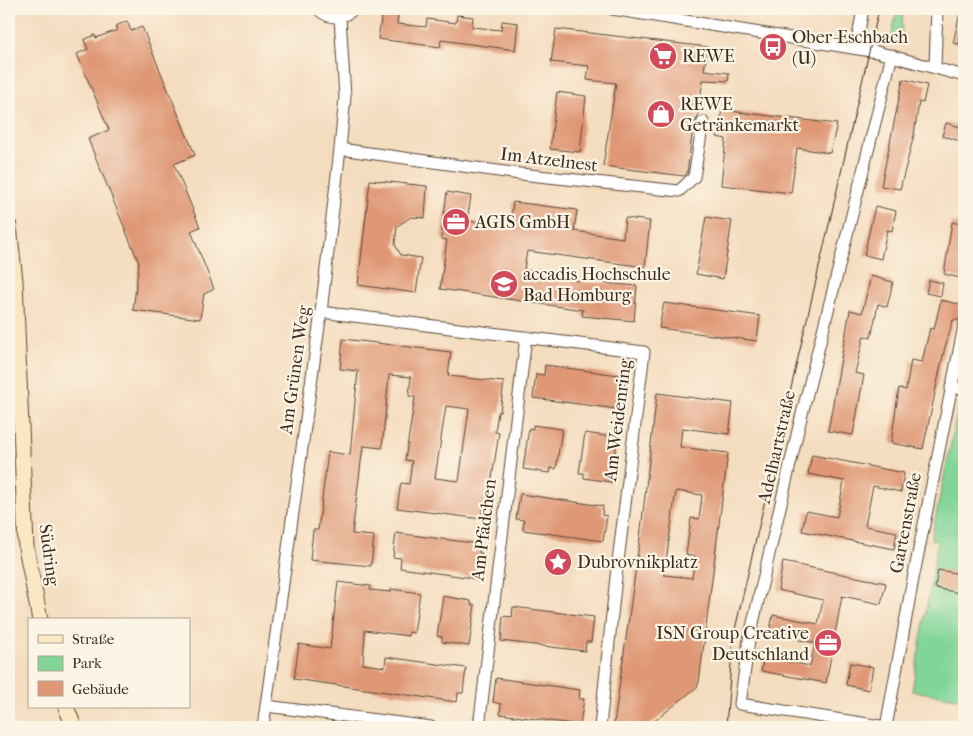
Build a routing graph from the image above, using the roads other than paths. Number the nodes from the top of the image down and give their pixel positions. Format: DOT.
graph roads {
  1 [pos="318,9"];
  2 [pos="354,9"];
  3 [pos="612,9"];
  4 [pos="863,9"];
  5 [pos="937,9"];
  6 [pos="644,11"];
  7 [pos="340,17"];
  8 [pos="856,48"];
  9 [pos="892,54"];
  10 [pos="935,66"];
  11 [pos="964,76"];
  12 [pos="703,122"];
  13 [pos="340,149"];
  14 [pos="9,226"];
  15 [pos="321,312"];
  16 [pos="964,326"];
  17 [pos="526,337"];
  18 [pos="951,387"];
  19 [pos="964,389"];
  20 [pos="40,618"];
  21 [pos="266,706"];
  22 [pos="66,708"];
  23 [pos="74,727"];
  24 [pos="262,727"];
  25 [pos="431,727"];
  26 [pos="479,727"];
  27 [pos="600,727"];
  28 [pos="887,727"];
  1 -- 7 [label="street"];
  2 -- 7 [label="street"];
  3 -- 6 [label="street"];
  4 -- 8 [label="street"];
  5 -- 10 [label="street"];
  6 -- 8 [label="street"];
  7 -- 13 [label="street, Am Grünen Weg"];
  8 -- 9 [label="street"];
  9 -- 10 [label="street"];
  9 -- 28 [label="street, Adelhartstraße"];
  10 -- 11 [label="street"];
  12 -- 13 [label="street, Im Atzelnest"];
  13 -- 15 [label="street, Am Grünen Weg"];
  14 -- 20 [label="main road, Südring"];
  15 -- 17 [label="street, Am Weidenring"];
  15 -- 21 [label="street, Am Grünen Weg"];
  16 -- 18 [label="street, Gartenstraße"];
  17 -- 26 [label="street, Am Pfädchen"];
  17 -- 27 [label="street, Am Weidenring"];
  18 -- 19 [label="street"];
  18 -- 28 [label="street, Gartenstraße"];
  21 -- 24 [label="street, Am Grünen Weg"];
  21 -- 25 [label="street"];
  22 -- 23 [label="main road"];
}
